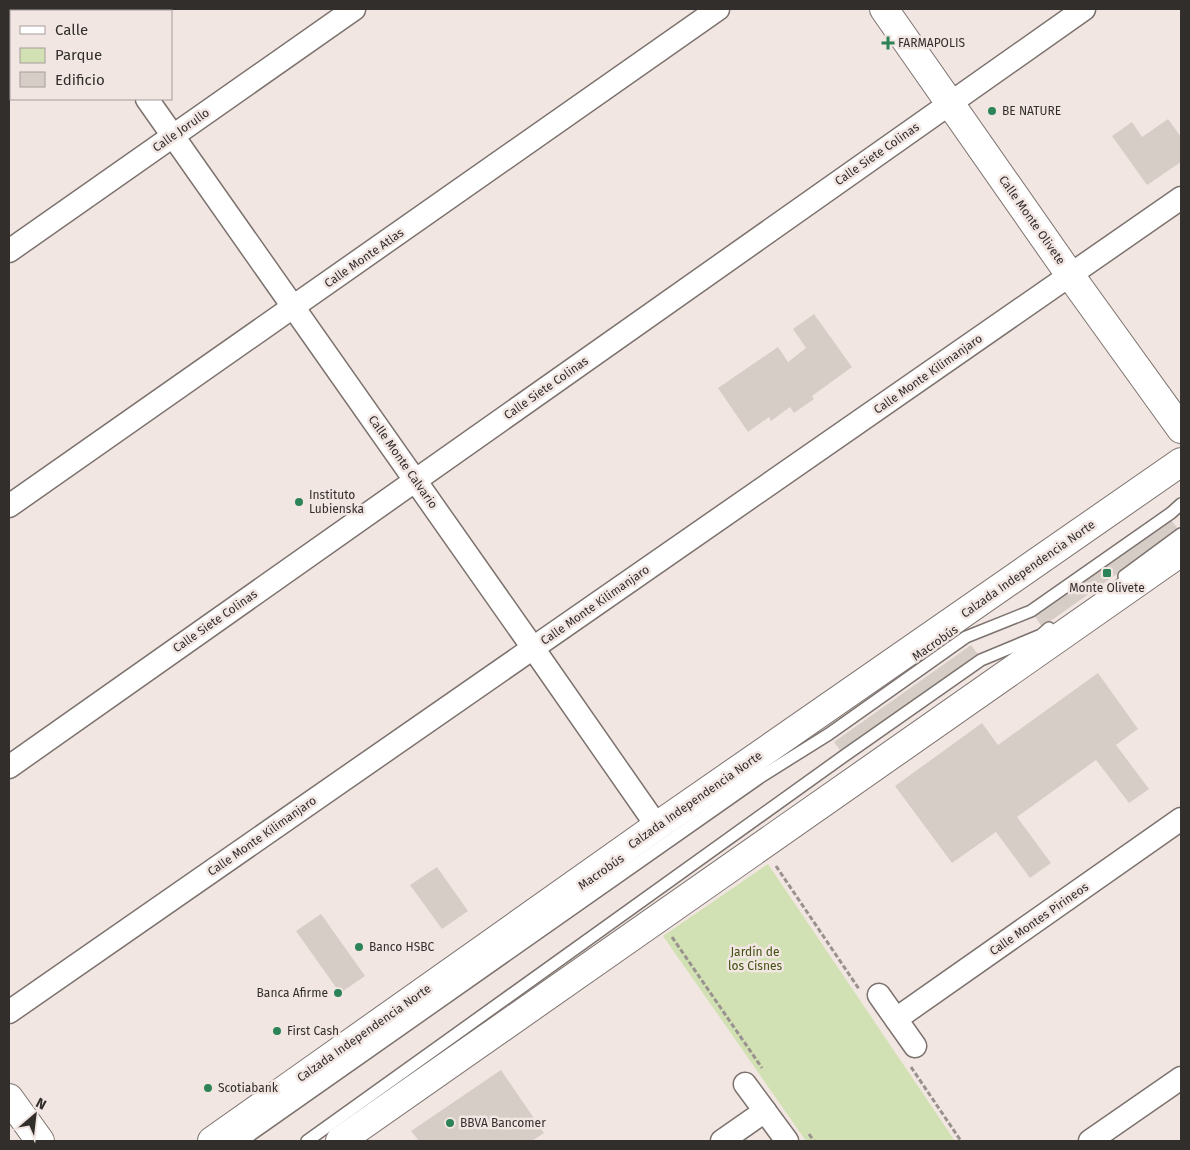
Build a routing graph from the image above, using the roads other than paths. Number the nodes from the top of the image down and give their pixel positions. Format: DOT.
graph roads {
  1 [pos="354,9"];
  2 [pos="718,9"];
  3 [pos="884,9"];
  4 [pos="1084,9"];
  5 [pos="148,100"];
  6 [pos="950,103"];
  7 [pos="173,136"];
  8 [pos="1181,198"];
  9 [pos="9,251"];
  10 [pos="1070,275"];
  11 [pos="294,307"];
  12 [pos="1181,429"];
  13 [pos="1181,462"];
  14 [pos="415,480"];
  15 [pos="1181,504"];
  16 [pos="9,506"];
  17 [pos="1181,534"];
  18 [pos="1181,552"];
  19 [pos="1111,585"];
  20 [pos="1056,624"];
  21 [pos="533,648"];
  22 [pos="9,767"];
  23 [pos="1181,819"];
  24 [pos="657,826"];
  25 [pos="879,995"];
  26 [pos="9,1012"];
  27 [pos="896,1019"];
  28 [pos="915,1046"];
  29 [pos="1181,1078"];
  30 [pos="745,1084"];
  31 [pos="9,1098"];
  32 [pos="765,1111"];
  33 [pos="40,1141"];
  34 [pos="212,1141"];
  35 [pos="242,1141"];
  36 [pos="308,1141"];
  37 [pos="340,1141"];
  38 [pos="722,1141"];
  39 [pos="787,1141"];
  40 [pos="1090,1141"];
  1 -- 7 [label="street, Calle Jorullo"];
  2 -- 11 [label="street, Calle Monte Atlas"];
  3 -- 6 [label="main road, Calle Monte Olivete"];
  4 -- 6 [label="street, Calle Siete Colinas"];
  5 -- 7 [label="street, Calle Monte Calvario"];
  6 -- 10 [label="main road, Calle Monte Olivete"];
  6 -- 14 [label="street, Calle Siete Colinas"];
  7 -- 9 [label="street, Calle Jorullo"];
  7 -- 11 [label="street, Calle Monte Calvario"];
  8 -- 10 [label="street, Calle Monte Kilimanjaro"];
  10 -- 12 [label="main road, Calle Monte Olivete"];
  10 -- 21 [label="street, Calle Monte Kilimanjaro"];
  11 -- 14 [label="street, Calle Monte Calvario"];
  11 -- 16 [label="street, Calle Monte Atlas"];
  13 -- 24 [label="main road, Calzada Independencia Norte"];
  14 -- 21 [label="street, Calle Monte Calvario"];
  14 -- 22 [label="street, Calle Siete Colinas"];
  15 -- 35 [label="lane, Macrobús"];
  17 -- 19 [label="lane"];
  18 -- 37 [label="main road"];
  20 -- 36 [label="lane"];
  21 -- 24 [label="street, Calle Monte Calvario"];
  21 -- 26 [label="street, Calle Monte Kilimanjaro"];
  23 -- 27 [label="street, Calle Montes Pirineos"];
  24 -- 34 [label="main road, Calzada Independencia Norte"];
  25 -- 27 [label="street"];
  27 -- 28 [label="street"];
  29 -- 40 [label="street"];
  30 -- 32 [label="street"];
  31 -- 33 [label="main road"];
  32 -- 38 [label="street"];
  32 -- 39 [label="street"];
}
